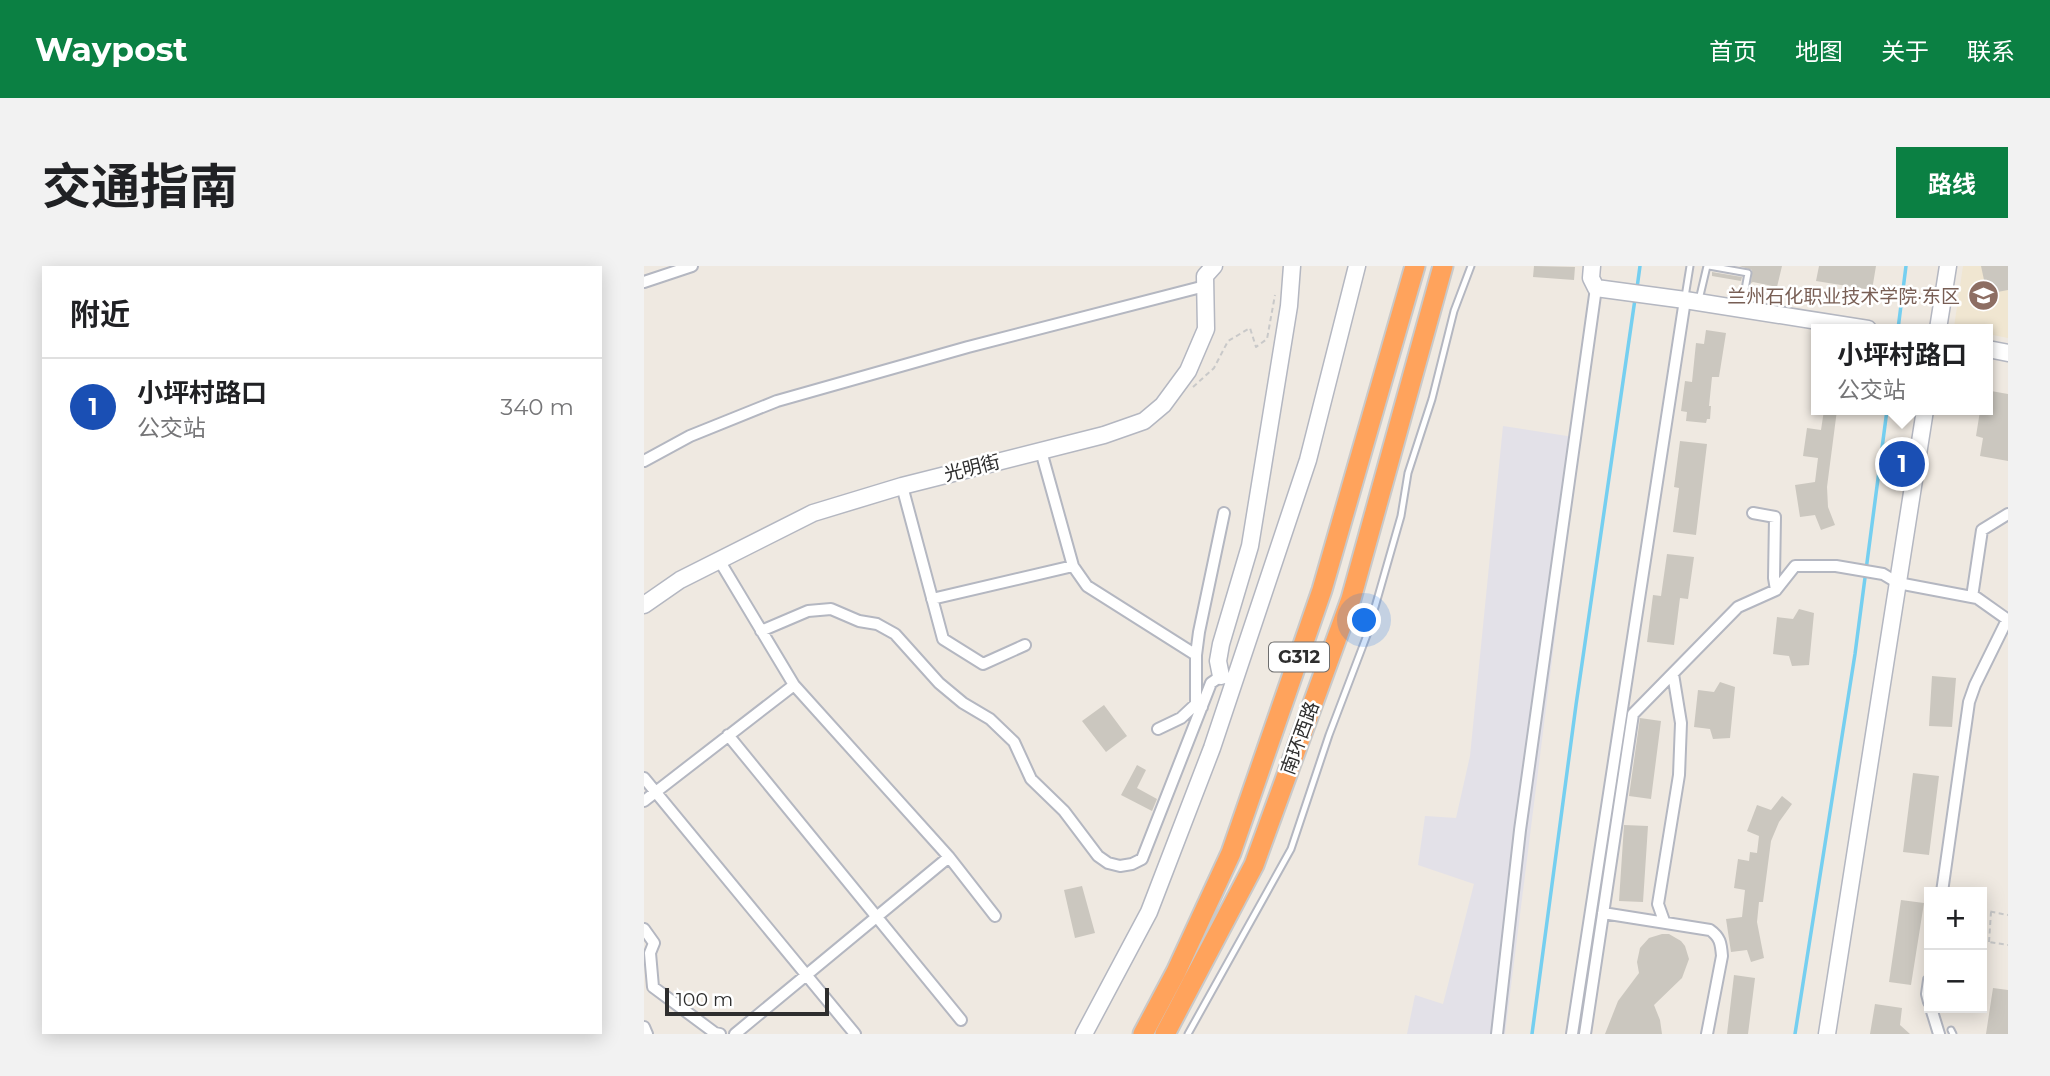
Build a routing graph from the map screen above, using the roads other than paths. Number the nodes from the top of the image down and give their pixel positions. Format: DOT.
graph roads {
  1 [pos="692,266"];
  2 [pos="1214,266"];
  3 [pos="1292,266"];
  4 [pos="1357,266"];
  5 [pos="1365,266"];
  6 [pos="1415,266"];
  7 [pos="1443,266"];
  8 [pos="1471,266"];
  9 [pos="1592,266"];
  10 [pos="1690,266"];
  11 [pos="1708,266"];
  12 [pos="1948,266"];
  13 [pos="644,282"];
  14 [pos="1205,286"];
  15 [pos="1601,289"];
  16 [pos="1686,300"];
  17 [pos="1742,309"];
  18 [pos="1836,324"];
  19 [pos="1939,324"];
  20 [pos="1334,354"];
  21 [pos="1924,415"];
  22 [pos="1041,451"];
  23 [pos="644,461"];
  24 [pos="902,486"];
  25 [pos="1224,513"];
  26 [pos="1753,513"];
  27 [pos="2008,514"];
  28 [pos="719,560"];
  29 [pos="1073,566"];
  30 [pos="1898,583"];
  31 [pos="1776,590"];
  32 [pos="1972,597"];
  33 [pos="932,599"];
  34 [pos="644,605"];
  35 [pos="2008,620"];
  36 [pos="761,631"];
  37 [pos="1025,645"];
  38 [pos="1196,655"];
  39 [pos="1673,674"];
  40 [pos="1227,679"];
  41 [pos="794,685"];
  42 [pos="1199,705"];
  43 [pos="1158,729"];
  44 [pos="728,735"];
  45 [pos="644,778"];
  46 [pos="655,791"];
  47 [pos="644,801"];
  48 [pos="949,857"];
  49 [pos="1943,887"];
  50 [pos="1603,913"];
  51 [pos="995,916"];
  52 [pos="877,917"];
  53 [pos="1664,921"];
  54 [pos="644,929"];
  55 [pos="647,957"];
  56 [pos="807,975"];
  57 [pos="1933,1013"];
  58 [pos="961,1020"];
  59 [pos="644,1027"];
  60 [pos="647,1034"];
  61 [pos="719,1034"];
  62 [pos="735,1034"];
  63 [pos="855,1034"];
  64 [pos="1084,1034"];
  65 [pos="1143,1034"];
  66 [pos="1166,1034"];
  67 [pos="1188,1034"];
  68 [pos="1497,1034"];
  69 [pos="1572,1034"];
  70 [pos="1585,1034"];
  71 [pos="1707,1034"];
  72 [pos="1827,1034"];
  73 [pos="1939,1034"];
  1 -- 13 [label="street"];
  2 -- 14 [label="street, 光明街"];
  3 -- 40 [label="street"];
  4 -- 20 [label="street"];
  5 -- 20 [label="street"];
  6 -- 65 [label="highway, 南环西路 / G312"];
  7 -- 66 [label="highway, 南环西路 / G312"];
  8 -- 67 [label="lane"];
  9 -- 15 [label="street"];
  10 -- 16 [label="lane"];
  11 -- 16 [label="lane"];
  11 -- 17 [label="lane"];
  12 -- 19 [label="street"];
  14 -- 22 [label="street, 光明街"];
  14 -- 23 [label="street"];
  15 -- 16 [label="street"];
  15 -- 68 [label="street"];
  16 -- 17 [label="street"];
  16 -- 69 [label="street"];
  17 -- 18 [label="street"];
  20 -- 40 [label="street"];
  21 -- 30 [label="street"];
  22 -- 24 [label="street, 光明街"];
  22 -- 29 [label="street"];
  24 -- 28 [label="street, 光明街"];
  24 -- 33 [label="street"];
  25 -- 38 [label="street"];
  26 -- 31 [label="street"];
  27 -- 32 [label="street"];
  28 -- 34 [label="street, 光明街"];
  28 -- 36 [label="street"];
  29 -- 33 [label="street"];
  29 -- 38 [label="street"];
  30 -- 31 [label="street"];
  30 -- 32 [label="street"];
  30 -- 72 [label="street"];
  31 -- 39 [label="street"];
  32 -- 35 [label="street"];
  33 -- 37 [label="street"];
  35 -- 49 [label="street"];
  36 -- 41 [label="street"];
  36 -- 42 [label="street"];
  38 -- 42 [label="street"];
  39 -- 50 [label="street"];
  39 -- 53 [label="street"];
  40 -- 42 [label="street"];
  40 -- 64 [label="street"];
  41 -- 44 [label="street"];
  41 -- 48 [label="street"];
  42 -- 43 [label="street"];
  44 -- 46 [label="street"];
  44 -- 52 [label="street"];
  45 -- 46 [label="street"];
  46 -- 47 [label="street"];
  46 -- 56 [label="street"];
  48 -- 51 [label="street"];
  48 -- 52 [label="street"];
  50 -- 53 [label="street"];
  50 -- 70 [label="street"];
  52 -- 56 [label="street"];
  52 -- 58 [label="street"];
  53 -- 71 [label="street"];
  54 -- 55 [label="street"];
  55 -- 61 [label="street"];
  56 -- 62 [label="street"];
  56 -- 63 [label="street"];
  57 -- 73 [label="street"];
  59 -- 60 [label="street"];
}
